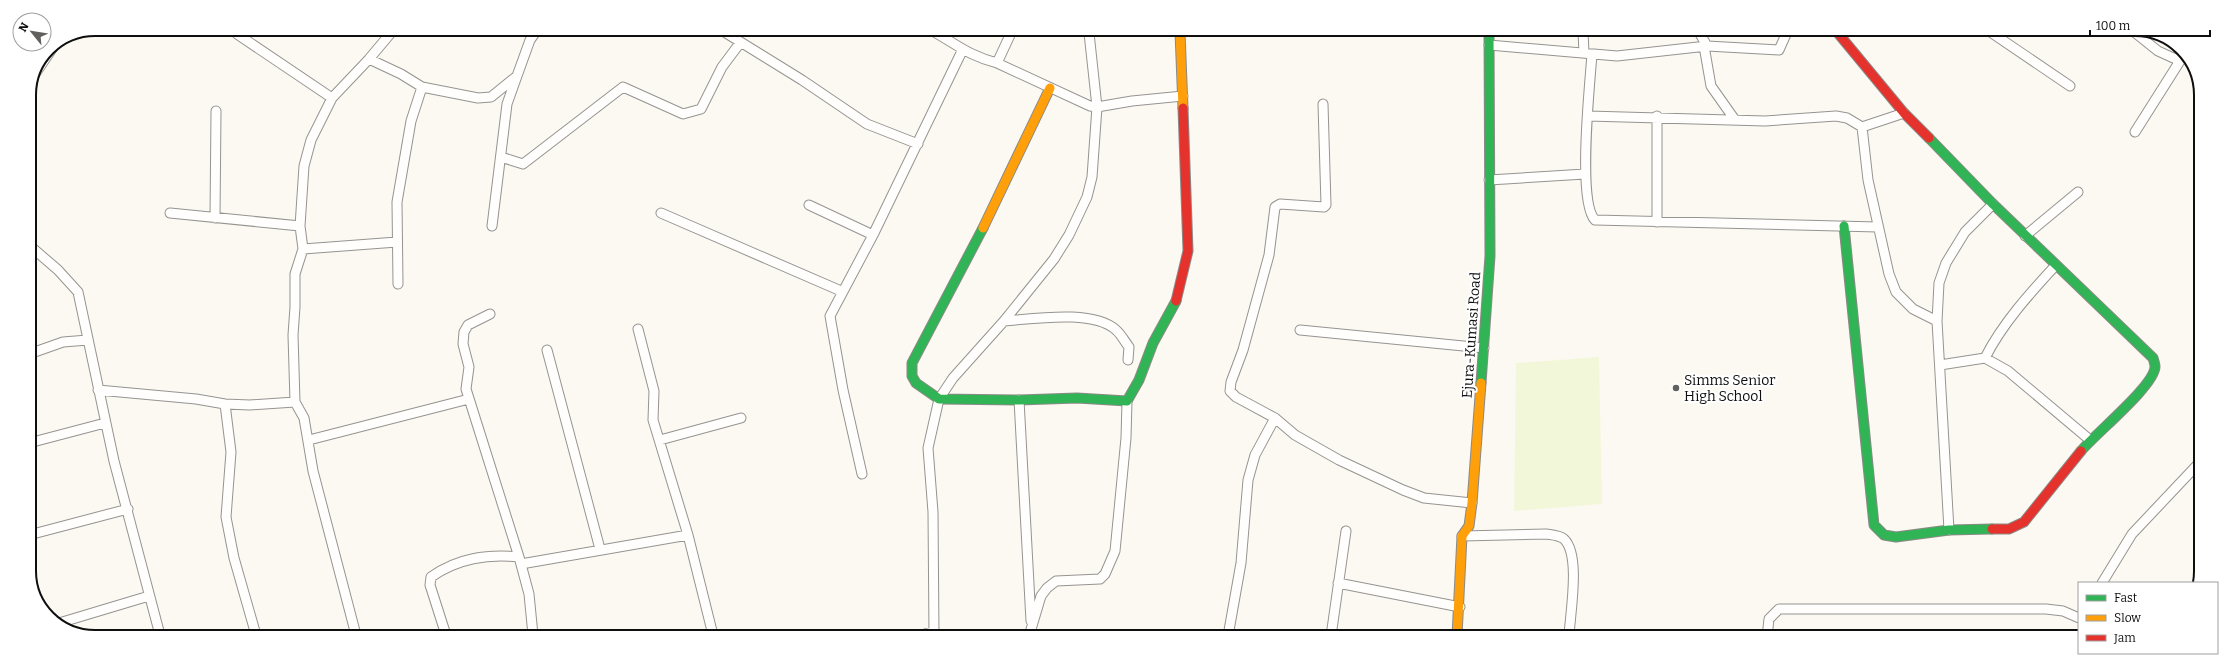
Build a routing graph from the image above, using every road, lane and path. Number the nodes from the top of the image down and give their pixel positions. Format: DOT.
graph roads {
  1 [pos="240,36"];
  2 [pos="388,36"];
  3 [pos="533,36"];
  4 [pos="730,36"];
  5 [pos="943,36"];
  6 [pos="1010,36"];
  7 [pos="1089,36"];
  8 [pos="1180,36"];
  9 [pos="1489,36"];
  10 [pos="1584,36"];
  11 [pos="1701,36"];
  12 [pos="1786,36"];
  13 [pos="1840,36"];
  14 [pos="1995,36"];
  15 [pos="2140,37"];
  16 [pos="740,43"];
  17 [pos="1489,45"];
  18 [pos="1706,46"];
  19 [pos="962,51"];
  20 [pos="1588,53"];
  21 [pos="369,59"];
  22 [pos="2180,62"];
  23 [pos="997,63"];
  24 [pos="517,76"];
  25 [pos="2070,86"];
  26 [pos="422,87"];
  27 [pos="1050,88"];
  28 [pos="1183,96"];
  29 [pos="332,98"];
  30 [pos="1323,104"];
  31 [pos="1097,107"];
  32 [pos="216,110"];
  33 [pos="1904,113"];
  34 [pos="1588,116"];
  35 [pos="1657,116"];
  36 [pos="1735,120"];
  37 [pos="1862,127"];
  38 [pos="2135,132"];
  39 [pos="918,144"];
  40 [pos="501,157"];
  41 [pos="1585,174"];
  42 [pos="1490,180"];
  43 [pos="2078,192"];
  44 [pos="1993,204"];
  45 [pos="809,206"];
  46 [pos="170,213"];
  47 [pos="661,213"];
  48 [pos="215,218"];
  49 [pos="1657,222"];
  50 [pos="300,226"];
  51 [pos="492,226"];
  52 [pos="1844,226"];
  53 [pos="1878,227"];
  54 [pos="873,235"];
  55 [pos="2025,236"];
  56 [pos="397,242"];
  57 [pos="303,249"];
  58 [pos="36,251"];
  59 [pos="2056,265"];
  60 [pos="398,284"];
  61 [pos="842,291"];
  62 [pos="490,314"];
  63 [pos="1004,320"];
  64 [pos="1937,321"];
  65 [pos="638,329"];
  66 [pos="1300,330"];
  67 [pos="88,340"];
  68 [pos="1484,348"];
  69 [pos="547,350"];
  70 [pos="36,352"];
  71 [pos="1985,358"];
  72 [pos="1128,360"];
  73 [pos="1940,365"];
  74 [pos="98,390"];
  75 [pos="469,399"];
  76 [pos="939,399"];
  77 [pos="1020,400"];
  78 [pos="1127,401"];
  79 [pos="295,402"];
  80 [pos="225,404"];
  81 [pos="741,418"];
  82 [pos="1275,418"];
  83 [pos="105,423"];
  84 [pos="36,440"];
  85 [pos="309,440"];
  86 [pos="660,440"];
  87 [pos="2090,440"];
  88 [pos="2194,468"];
  89 [pos="862,474"];
  90 [pos="1472,503"];
  91 [pos="128,509"];
  92 [pos="1949,530"];
  93 [pos="1346,531"];
  94 [pos="36,533"];
  95 [pos="688,535"];
  96 [pos="1462,536"];
  97 [pos="600,549"];
  98 [pos="520,561"];
  99 [pos="2103,582"];
  100 [pos="1338,583"];
  101 [pos="148,596"];
  102 [pos="1460,608"];
  103 [pos="2078,618"];
  104 [pos="65,621"];
  105 [pos="158,630"];
  106 [pos="255,630"];
  107 [pos="355,630"];
  108 [pos="444,630"];
  109 [pos="533,630"];
  110 [pos="712,630"];
  111 [pos="934,630"];
  112 [pos="1030,630"];
  113 [pos="1030,630"];
  114 [pos="1229,630"];
  115 [pos="1332,630"];
  116 [pos="1458,630"];
  117 [pos="1569,630"];
  118 [pos="1768,630"];
  1 -- 29 [label="street"];
  2 -- 21 [label="street"];
  3 -- 24 [label="street"];
  4 -- 16 [label="street"];
  5 -- 19 [label="street"];
  6 -- 23 [label="street"];
  7 -- 31 [label="street"];
  8 -- 28 [label="street"];
  9 -- 17 [label="street, Ejura-Kumasi Road"];
  10 -- 20 [label="street"];
  11 -- 18 [label="street"];
  12 -- 18 [label="street"];
  13 -- 33 [label="street"];
  14 -- 25 [label="street"];
  15 -- 22 [label="street"];
  16 -- 39 [label="street"];
  16 -- 40 [label="street"];
  17 -- 20 [label="street"];
  17 -- 42 [label="street, Ejura-Kumasi Road"];
  18 -- 20 [label="street"];
  18 -- 36 [label="street"];
  19 -- 23 [label="street"];
  19 -- 39 [label="street"];
  20 -- 34 [label="street"];
  21 -- 26 [label="street"];
  21 -- 29 [label="street"];
  22 -- 38 [label="street"];
  23 -- 27 [label="street"];
  24 -- 26 [label="street"];
  24 -- 40 [label="street"];
  26 -- 56 [label="street"];
  27 -- 31 [label="street"];
  27 -- 76 [label="street"];
  28 -- 31 [label="street"];
  28 -- 78 [label="street"];
  29 -- 50 [label="street"];
  30 -- 82 [label="street"];
  31 -- 63 [label="street"];
  32 -- 48 [label="street"];
  33 -- 37 [label="street"];
  33 -- 44 [label="street"];
  34 -- 35 [label="street"];
  34 -- 41 [label="street"];
  35 -- 36 [label="street"];
  35 -- 49 [label="street"];
  36 -- 37 [label="street"];
  37 -- 53 [label="street"];
  39 -- 54 [label="street"];
  40 -- 51 [label="street"];
  41 -- 42 [label="street"];
  41 -- 49 [label="street"];
  42 -- 68 [label="street, Ejura-Kumasi Road"];
  43 -- 55 [label="street"];
  44 -- 55 [label="street"];
  44 -- 64 [label="street"];
  45 -- 54 [label="street"];
  46 -- 48 [label="street"];
  47 -- 61 [label="street"];
  48 -- 50 [label="street"];
  49 -- 52 [label="street"];
  50 -- 57 [label="street"];
  52 -- 53 [label="street"];
  52 -- 92 [label="street"];
  53 -- 64 [label="street"];
  54 -- 61 [label="street"];
  55 -- 59 [label="street"];
  56 -- 57 [label="street"];
  56 -- 60 [label="street"];
  57 -- 79 [label="street"];
  58 -- 67 [label="street"];
  59 -- 71 [label="street"];
  59 -- 87 [label="street"];
  61 -- 89 [label="street"];
  62 -- 75 [label="street"];
  63 -- 72 [label="street"];
  63 -- 76 [label="street"];
  64 -- 73 [label="street"];
  65 -- 86 [label="street"];
  66 -- 68 [label="street"];
  67 -- 70 [label="street"];
  67 -- 74 [label="street"];
  68 -- 90 [label="street, Ejura-Kumasi Road"];
  69 -- 97 [label="street"];
  71 -- 73 [label="street"];
  71 -- 87 [label="street"];
  73 -- 92 [label="street"];
  74 -- 80 [label="street"];
  74 -- 83 [label="street"];
  75 -- 85 [label="street"];
  75 -- 98 [label="street"];
  76 -- 77 [label="street"];
  76 -- 111 [label="street"];
  77 -- 78 [label="street"];
  77 -- 113 [label="street"];
  78 -- 112 [label="street"];
  79 -- 80 [label="street"];
  79 -- 85 [label="street"];
  80 -- 106 [label="street"];
  81 -- 86 [label="street"];
  82 -- 90 [label="street"];
  82 -- 114 [label="street"];
  83 -- 84 [label="street"];
  83 -- 91 [label="street"];
  85 -- 107 [label="street"];
  86 -- 95 [label="street"];
  87 -- 92 [label="street"];
  88 -- 99 [label="street"];
  90 -- 96 [label="street, Ejura-Kumasi Road"];
  91 -- 94 [label="street"];
  91 -- 101 [label="street"];
  93 -- 100 [label="street"];
  95 -- 97 [label="street"];
  95 -- 110 [label="street"];
  96 -- 102 [label="street, Ejura-Kumasi Road"];
  96 -- 117 [label="street"];
  97 -- 98 [label="street"];
  98 -- 108 [label="street"];
  98 -- 109 [label="street"];
  100 -- 102 [label="street"];
  100 -- 115 [label="street"];
  101 -- 104 [label="street"];
  101 -- 105 [label="street"];
  102 -- 116 [label="street, Ejura-Kumasi Road"];
  103 -- 118 [label="street"];
}
